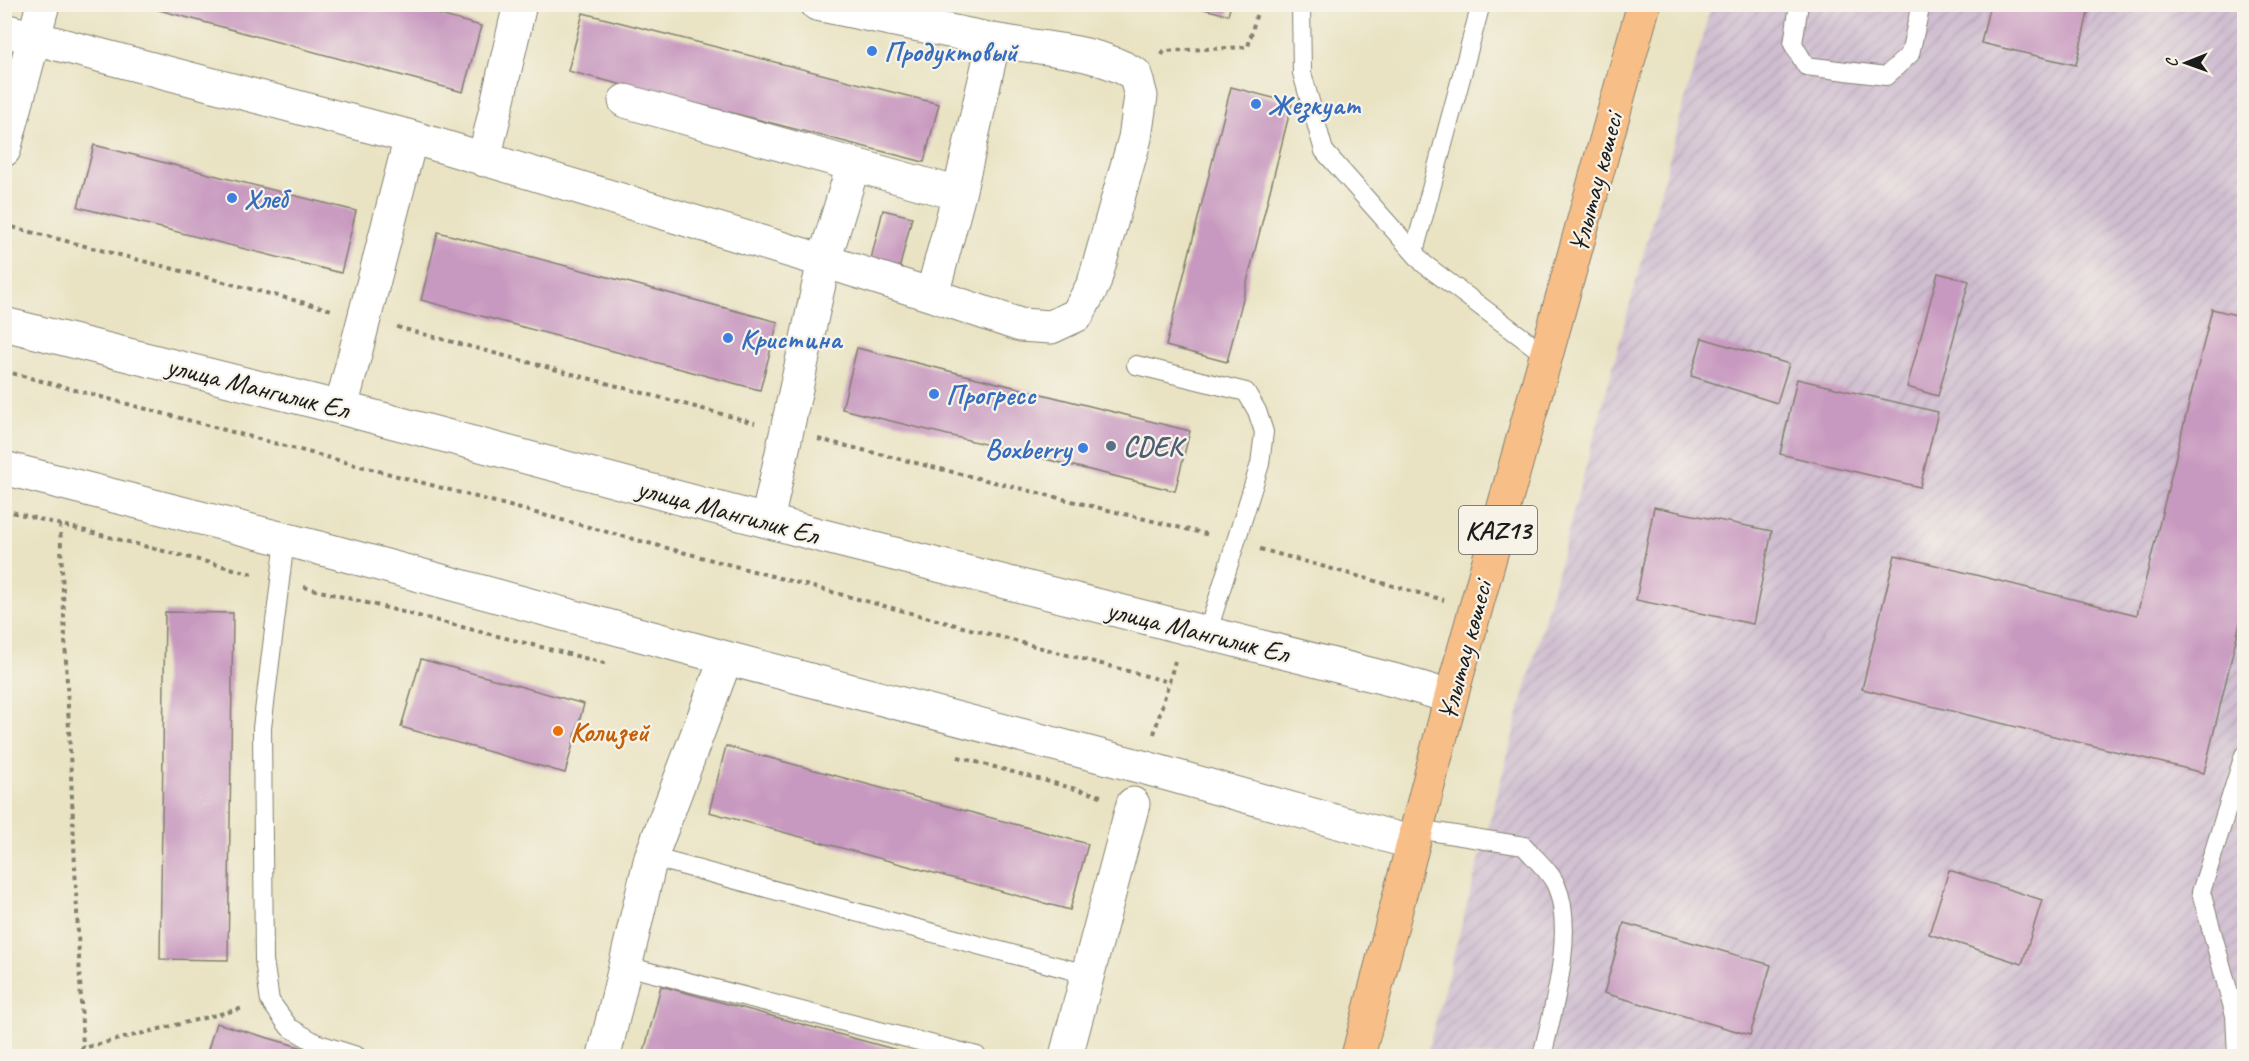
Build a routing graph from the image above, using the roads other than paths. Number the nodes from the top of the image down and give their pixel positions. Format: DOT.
graph roads {
  1 [pos="43,4"];
  2 [pos="520,4"];
  3 [pos="817,4"];
  4 [pos="1301,4"];
  5 [pos="1481,4"];
  6 [pos="1644,4"];
  7 [pos="1799,4"];
  8 [pos="1921,4"];
  9 [pos="930,15"];
  10 [pos="20,34"];
  11 [pos="994,40"];
  12 [pos="625,101"];
  13 [pos="411,138"];
  14 [pos="4,150"];
  15 [pos="484,160"];
  16 [pos="853,166"];
  17 [pos="959,194"];
  18 [pos="1414,252"];
  19 [pos="824,261"];
  20 [pos="932,295"];
  21 [pos="4,324"];
  22 [pos="1547,356"];
  23 [pos="1136,366"];
  24 [pos="341,408"];
  25 [pos="4,468"];
  26 [pos="767,521"];
  27 [pos="285,540"];
  28 [pos="1196,631"];
  29 [pos="726,658"];
  30 [pos="1451,697"];
  31 [pos="2244,756"];
  32 [pos="1133,804"];
  33 [pos="1415,836"];
  34 [pos="651,857"];
  35 [pos="626,966"];
  36 [pos="1086,974"];
  37 [pos="357,1056"];
  38 [pos="604,1056"];
  39 [pos="977,1056"];
  40 [pos="1066,1056"];
  41 [pos="1358,1056"];
  42 [pos="1542,1056"];
  43 [pos="2237,1056"];
  1 -- 10 [label="street"];
  2 -- 15 [label="street"];
  3 -- 9 [label="street"];
  4 -- 18 [label="lane"];
  5 -- 18 [label="lane"];
  6 -- 22 [label="main road, Ұлытау көшесі / KAZ13"];
  7 -- 8 [label="lane"];
  9 -- 11 [label="street"];
  10 -- 13 [label="street"];
  10 -- 14 [label="street"];
  11 -- 17 [label="street"];
  11 -- 20 [label="street"];
  12 -- 16 [label="street"];
  13 -- 15 [label="street"];
  13 -- 24 [label="street"];
  15 -- 19 [label="street"];
  16 -- 17 [label="street"];
  16 -- 19 [label="street"];
  17 -- 20 [label="street"];
  18 -- 22 [label="lane"];
  19 -- 20 [label="street"];
  19 -- 26 [label="street"];
  21 -- 24 [label="street, улица Мангилик Ел"];
  22 -- 30 [label="main road, Ұлытау көшесі / KAZ13"];
  23 -- 28 [label="lane"];
  24 -- 26 [label="street, улица Мангилик Ел"];
  25 -- 27 [label="street"];
  26 -- 28 [label="street, улица Мангилик Ел"];
  27 -- 29 [label="street"];
  27 -- 37 [label="lane"];
  28 -- 30 [label="street, улица Мангилик Ел"];
  29 -- 33 [label="street"];
  29 -- 34 [label="street"];
  30 -- 33 [label="main road, Ұлытау көшесі / KAZ13"];
  31 -- 43 [label="lane"];
  32 -- 36 [label="street"];
  33 -- 41 [label="main road, Ұлытау көшесі / KAZ13"];
  33 -- 42 [label="lane"];
  34 -- 35 [label="street"];
  34 -- 36 [label="lane"];
  35 -- 38 [label="street"];
  35 -- 39 [label="lane"];
  36 -- 40 [label="street"];
}
